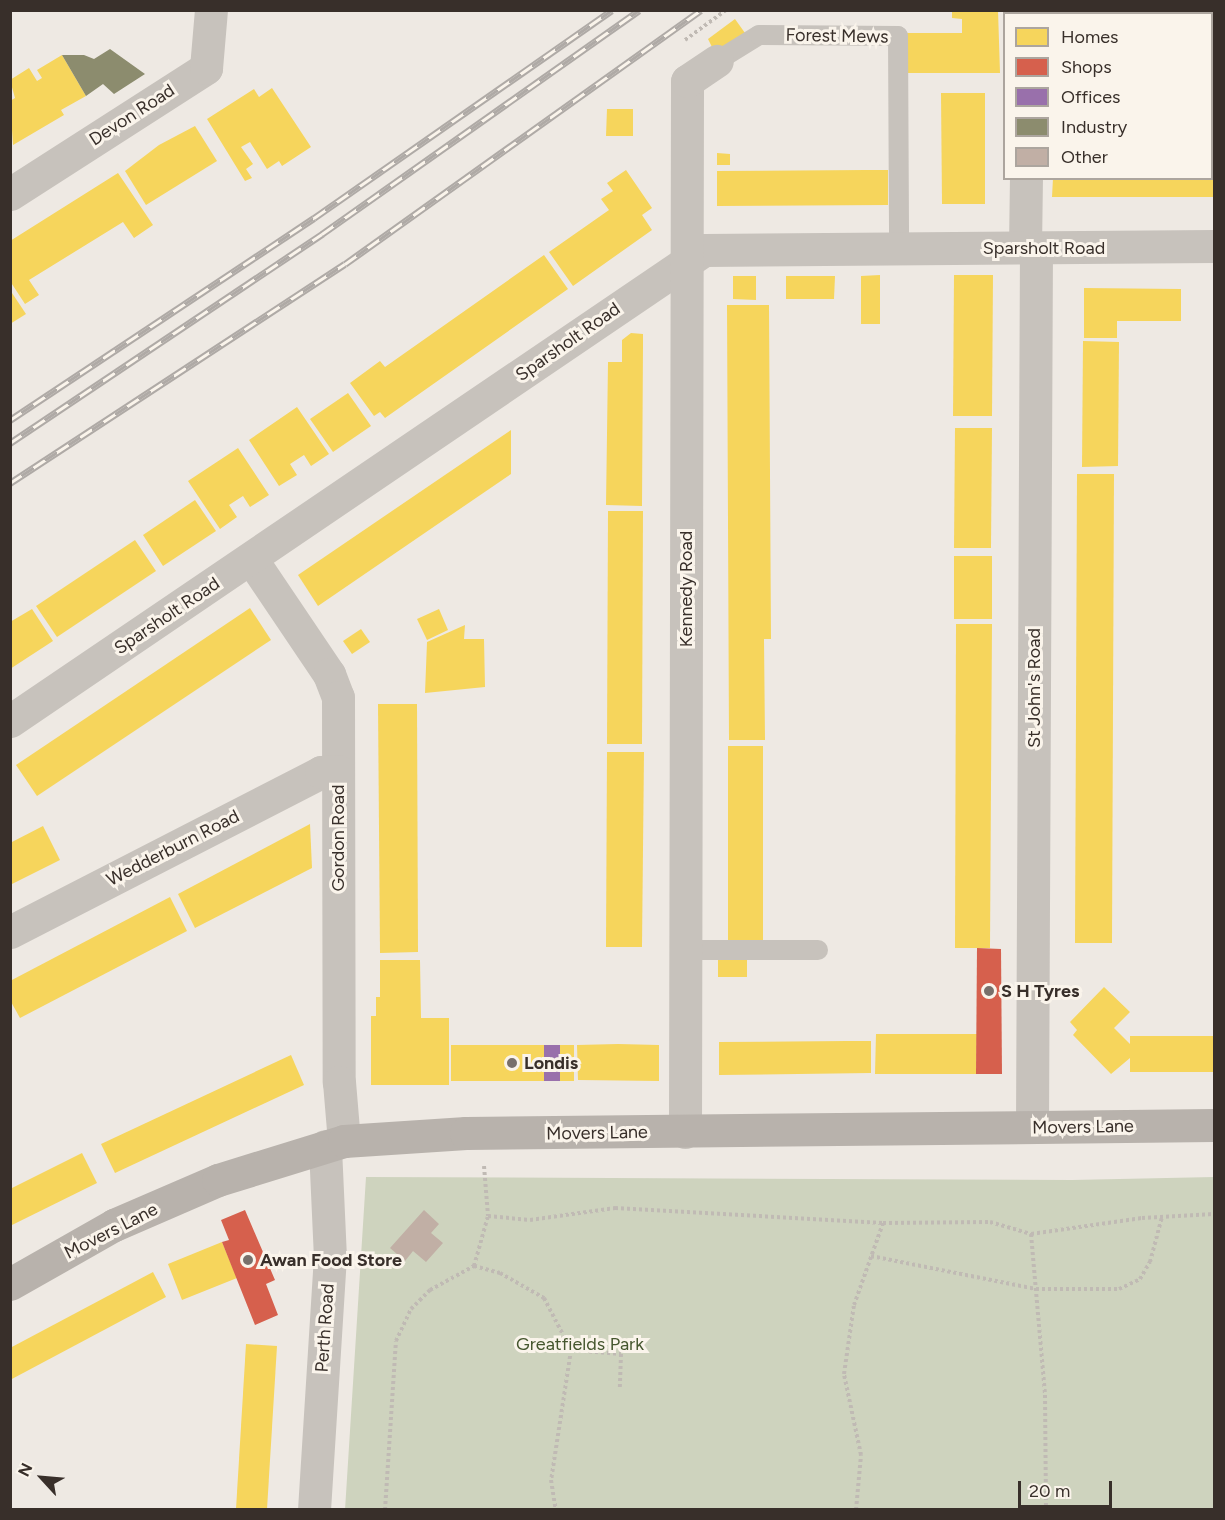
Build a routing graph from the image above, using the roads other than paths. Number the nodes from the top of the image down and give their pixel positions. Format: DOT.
graph roads {
  1 [pos="211,10"];
  2 [pos="717,62"];
  3 [pos="1026,180"];
  4 [pos="10,194"];
  5 [pos="899,246"];
  6 [pos="1215,246"];
  7 [pos="1030,248"];
  8 [pos="684,262"];
  9 [pos="252,560"];
  10 [pos="10,721"];
  11 [pos="338,771"];
  12 [pos="10,933"];
  13 [pos="686,950"];
  14 [pos="818,950"];
  15 [pos="1215,1125"];
  16 [pos="1032,1127"];
  17 [pos="685,1132"];
  18 [pos="334,1144"];
  19 [pos="10,1284"];
  20 [pos="314,1509"];
  1 -- 4 [label="street, Devon Road"];
  2 -- 5 [label="lane, Forest Mews"];
  2 -- 8 [label="street, Kennedy Road"];
  3 -- 7 [label="street, St John's Road"];
  5 -- 7 [label="street, Sparsholt Road"];
  5 -- 8 [label="street, Sparsholt Road"];
  6 -- 7 [label="street, Sparsholt Road"];
  7 -- 16 [label="street, St John's Road"];
  8 -- 9 [label="street, Sparsholt Road"];
  8 -- 13 [label="street, Kennedy Road"];
  9 -- 10 [label="street, Sparsholt Road"];
  9 -- 11 [label="street, Gordon Road"];
  11 -- 12 [label="street, Wedderburn Road"];
  11 -- 18 [label="street, Gordon Road"];
  13 -- 14 [label="lane"];
  13 -- 17 [label="street, Kennedy Road"];
  15 -- 16 [label="street, Movers Lane"];
  16 -- 17 [label="street, Movers Lane"];
  17 -- 18 [label="street, Movers Lane"];
  18 -- 19 [label="street, Movers Lane"];
  18 -- 20 [label="street, Perth Road"];
}
